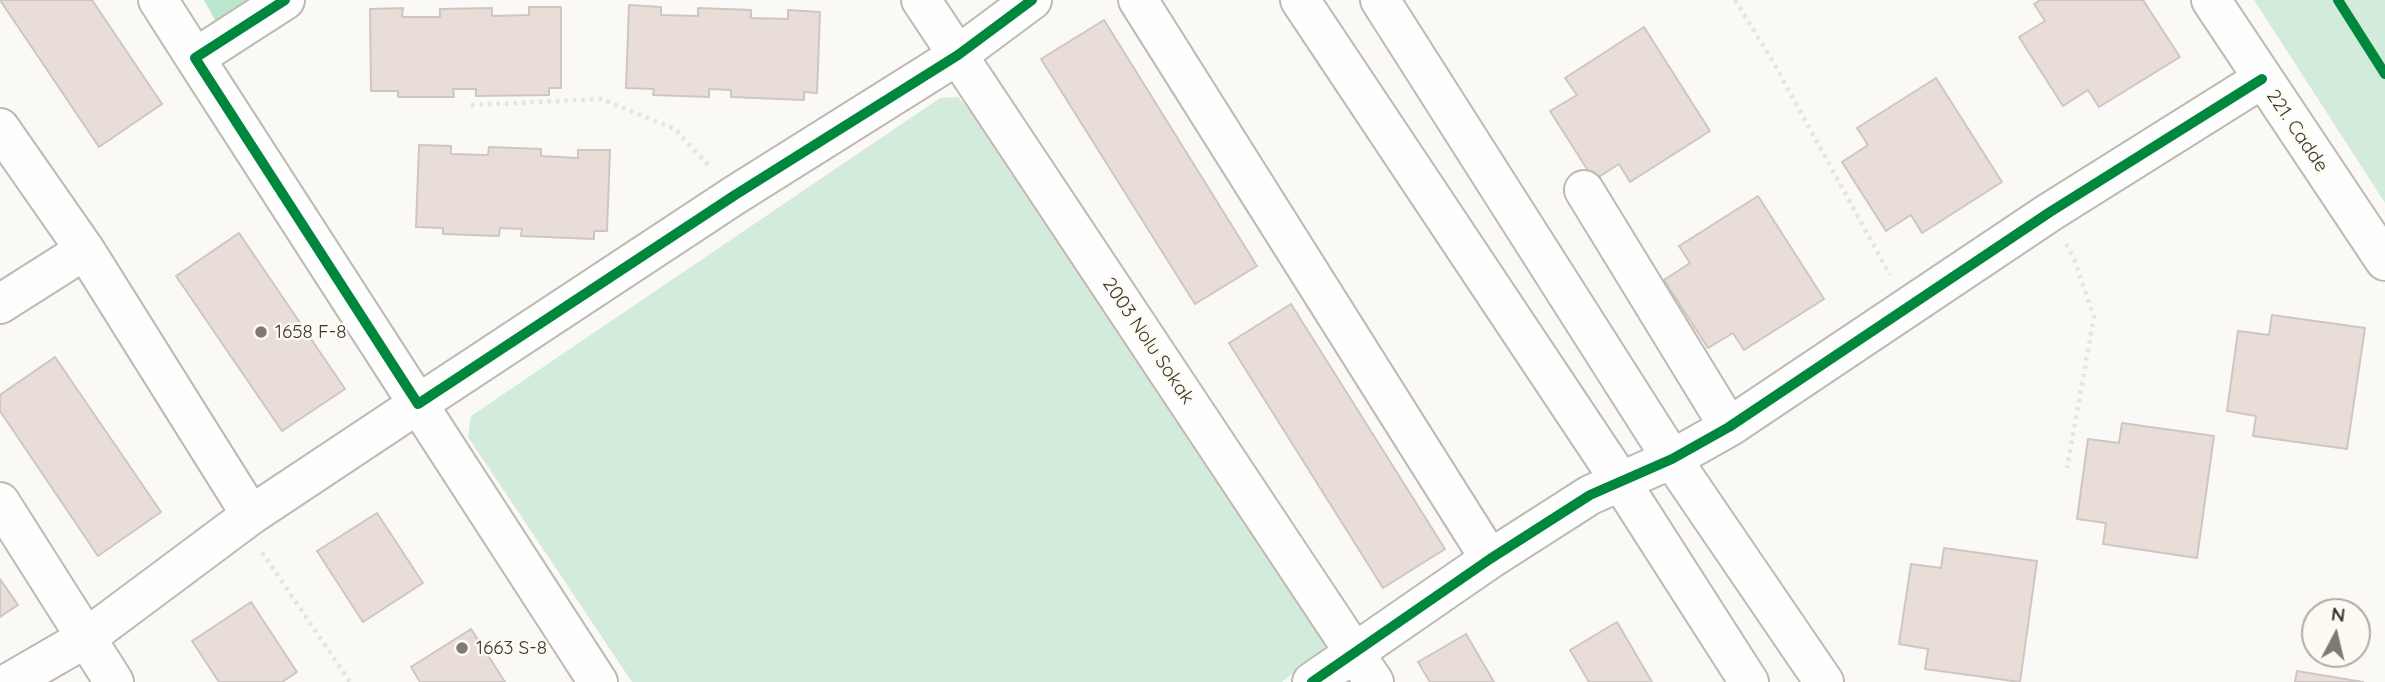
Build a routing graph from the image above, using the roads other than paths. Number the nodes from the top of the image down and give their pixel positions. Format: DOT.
graph roads {
  1 [pos="158,0"];
  2 [pos="285,0"];
  3 [pos="920,0"];
  4 [pos="1032,0"];
  5 [pos="1138,0"];
  6 [pos="1380,0"];
  7 [pos="2211,0"];
  8 [pos="1315,10"];
  9 [pos="958,55"];
  10 [pos="195,58"];
  11 [pos="2262,79"];
  12 [pos="0,128"];
  13 [pos="1584,190"];
  14 [pos="85,250"];
  15 [pos="2385,261"];
  16 [pos="0,304"];
  17 [pos="418,404"];
  18 [pos="1729,427"];
  19 [pos="1672,459"];
  20 [pos="1621,481"];
  21 [pos="0,502"];
  22 [pos="247,518"];
  23 [pos="1490,559"];
  24 [pos="86,638"];
  25 [pos="1364,667"];
  26 [pos="10,682"];
  27 [pos="114,682"];
  28 [pos="598,682"];
  29 [pos="1312,682"];
  30 [pos="1749,682"];
  31 [pos="1824,682"];
  1 -- 10 [label="street"];
  2 -- 10 [label="street"];
  3 -- 9 [label="street, 2003 Nolu Sokak"];
  4 -- 9 [label="street"];
  5 -- 23 [label="street"];
  6 -- 19 [label="street"];
  7 -- 11 [label="street, 221. Cadde"];
  8 -- 20 [label="street"];
  9 -- 17 [label="street"];
  9 -- 25 [label="street, 2003 Nolu Sokak"];
  10 -- 17 [label="street"];
  11 -- 15 [label="street, 221. Cadde"];
  11 -- 18 [label="street"];
  12 -- 14 [label="street"];
  13 -- 18 [label="street"];
  14 -- 16 [label="street"];
  14 -- 22 [label="street"];
  17 -- 22 [label="street"];
  17 -- 28 [label="street"];
  18 -- 19 [label="street"];
  19 -- 20 [label="street"];
  19 -- 31 [label="street"];
  20 -- 23 [label="street"];
  20 -- 30 [label="street"];
  21 -- 24 [label="street"];
  22 -- 24 [label="street"];
  23 -- 25 [label="street"];
  24 -- 26 [label="street"];
  24 -- 27 [label="street"];
  25 -- 29 [label="street"];
}
